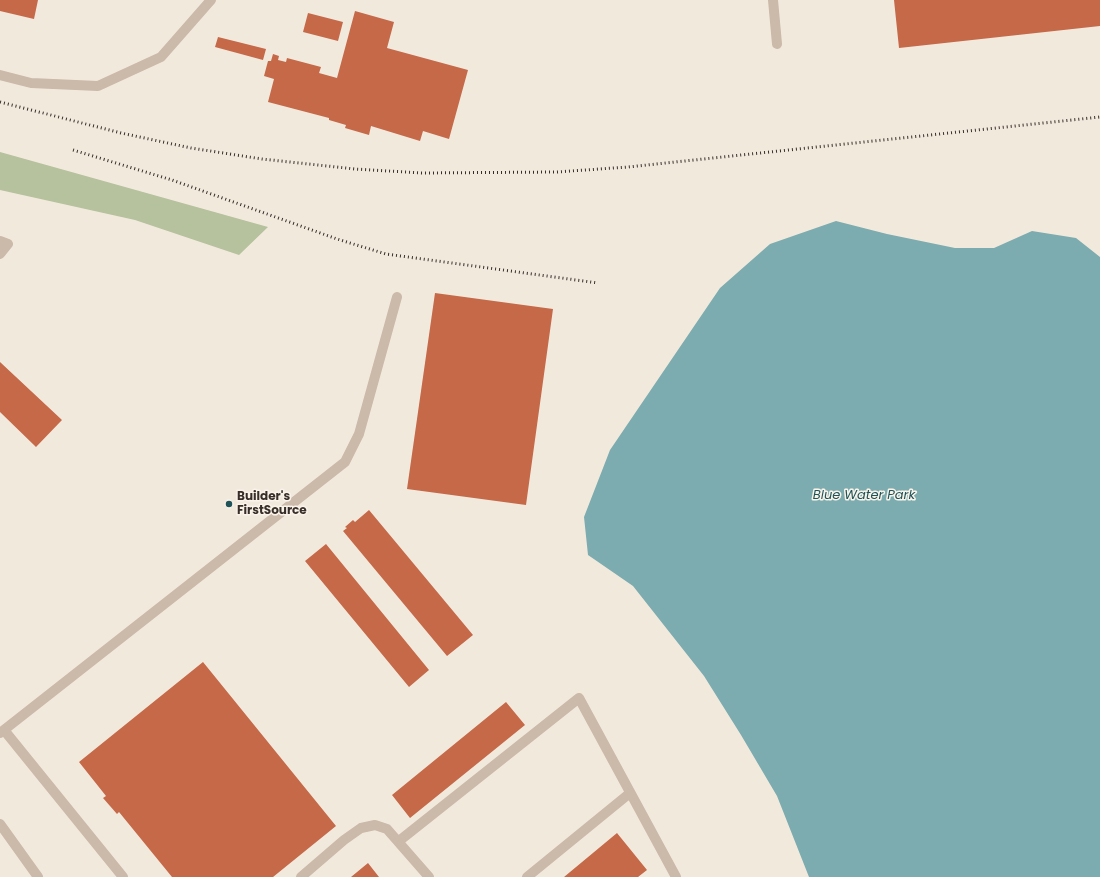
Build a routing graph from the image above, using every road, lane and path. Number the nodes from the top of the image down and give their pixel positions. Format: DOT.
graph roads {
  1 [pos="212,0"];
  2 [pos="773,0"];
  3 [pos="776,44"];
  4 [pos="0,75"];
  5 [pos="0,241"];
  6 [pos="0,254"];
  7 [pos="397,297"];
  8 [pos="2,731"];
  9 [pos="630,793"];
  10 [pos="0,824"];
  11 [pos="399,842"];
  12 [pos="38,877"];
  13 [pos="123,877"];
  14 [pos="301,877"];
  15 [pos="430,877"];
  16 [pos="527,877"];
  17 [pos="676,877"];
  1 -- 4 [label="street"];
  2 -- 3 [label="street"];
  5 -- 6 [label="street"];
  7 -- 8 [label="street"];
  8 -- 13 [label="street"];
  9 -- 11 [label="street"];
  9 -- 16 [label="street"];
  9 -- 17 [label="street"];
  10 -- 12 [label="street"];
  11 -- 14 [label="street"];
  11 -- 15 [label="street"];
}
